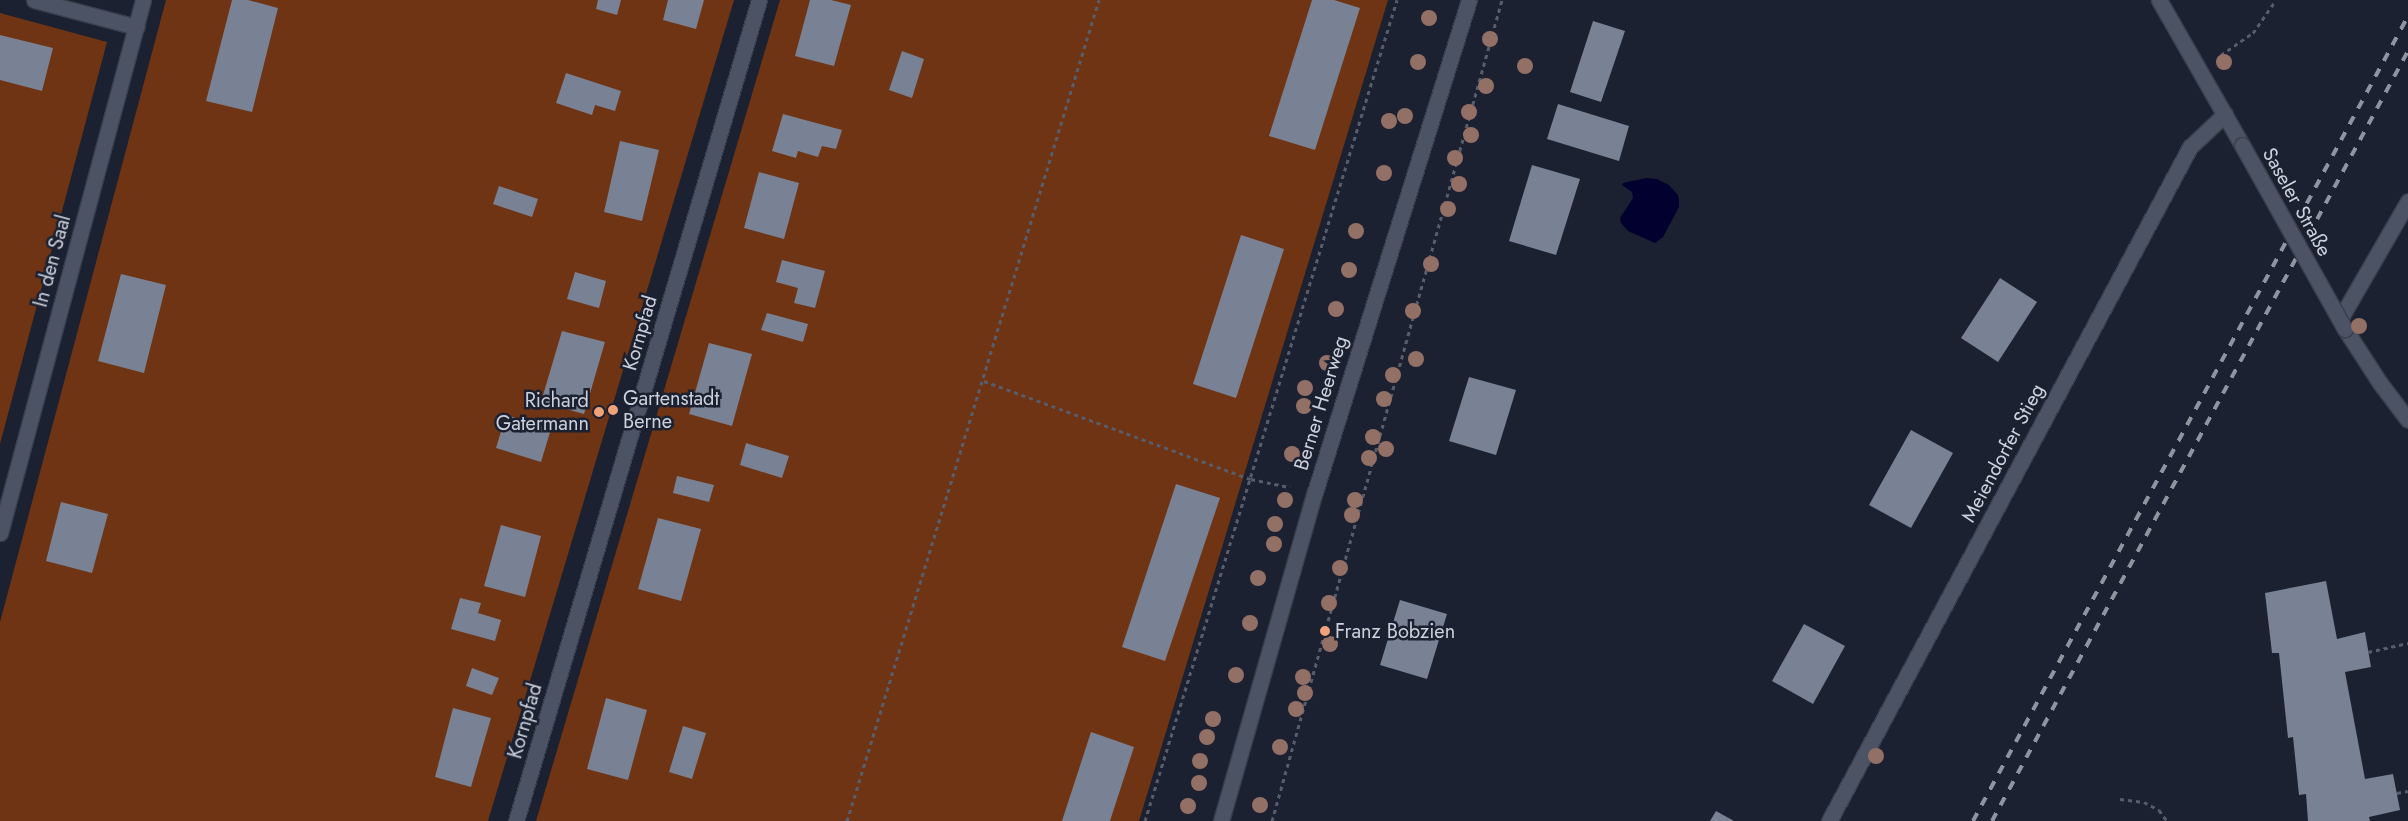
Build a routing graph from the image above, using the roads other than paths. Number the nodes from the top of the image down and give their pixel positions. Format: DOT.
graph roads {
  1 [pos="34,0"];
  2 [pos="143,0"];
  3 [pos="759,0"];
  4 [pos="1469,0"];
  5 [pos="2159,0"];
  6 [pos="136,27"];
  7 [pos="2226,114"];
  8 [pos="2408,201"];
  9 [pos="2343,324"];
  10 [pos="2408,420"];
  11 [pos="0,533"];
  12 [pos="516,821"];
  13 [pos="1221,821"];
  14 [pos="1829,821"];
  1 -- 6 [label="street"];
  2 -- 6 [label="street, In den Saal"];
  3 -- 12 [label="street, Kornpfad"];
  4 -- 13 [label="street, Berner Heerweg"];
  5 -- 7 [label="street, Saseler Straße"];
  6 -- 11 [label="street, In den Saal"];
  7 -- 9 [label="street, Saseler Straße, bridge"];
  7 -- 14 [label="street, Meiendorfer Stieg"];
  8 -- 9 [label="street"];
  9 -- 10 [label="street, Saseler Straße"];
}
